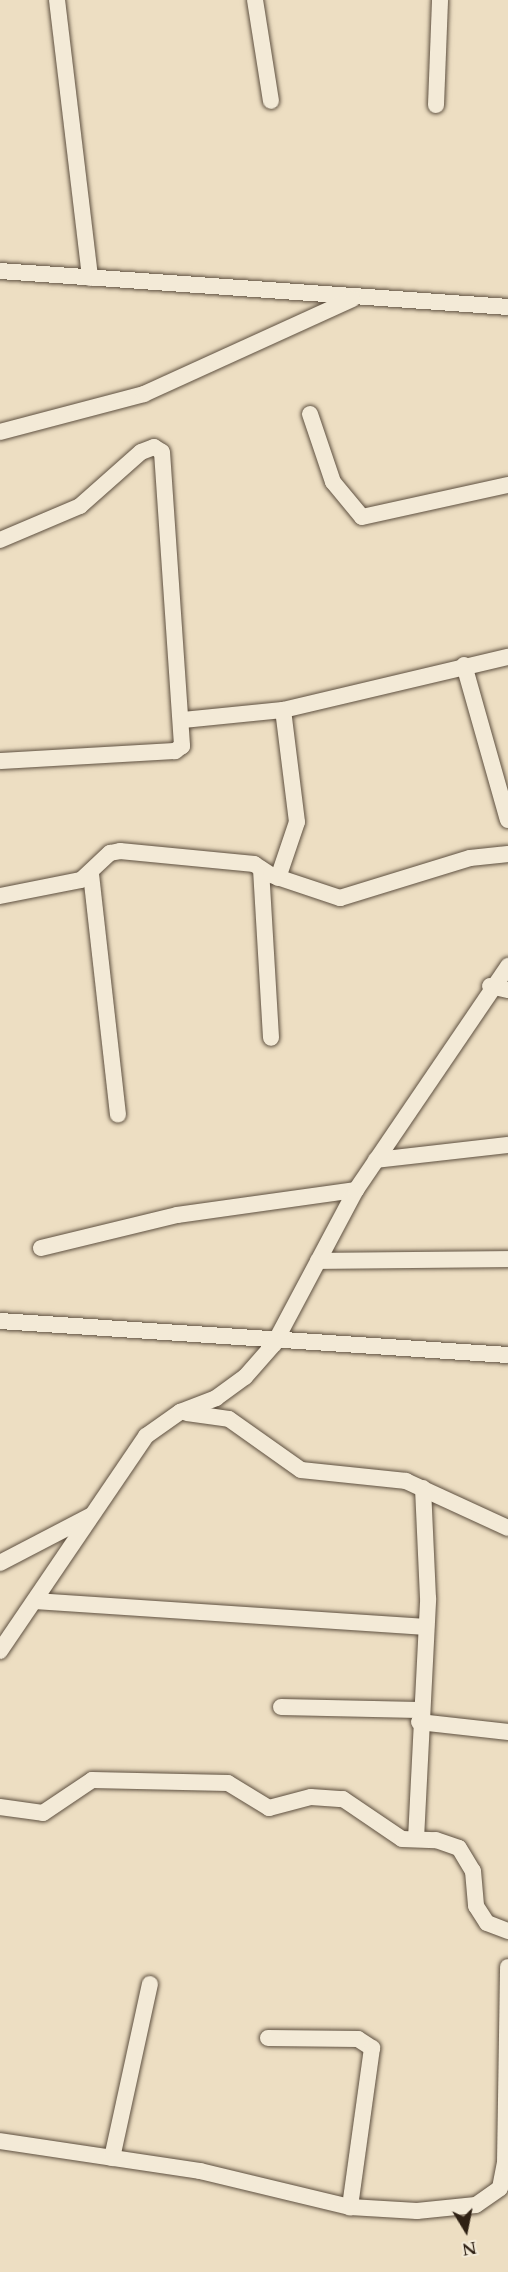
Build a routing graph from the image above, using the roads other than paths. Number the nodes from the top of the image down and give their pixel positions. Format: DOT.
graph roads {
  1 [pos="57,0"];
  2 [pos="255,0"];
  3 [pos="440,0"];
  4 [pos="271,100"];
  5 [pos="436,105"];
  6 [pos="0,271"];
  7 [pos="90,278"];
  8 [pos="355,297"];
  9 [pos="508,307"];
  10 [pos="309,414"];
  11 [pos="0,432"];
  12 [pos="508,485"];
  13 [pos="0,540"];
  14 [pos="508,657"];
  15 [pos="464,664"];
  16 [pos="283,710"];
  17 [pos="183,720"];
  18 [pos="0,761"];
  19 [pos="508,820"];
  20 [pos="508,854"];
  21 [pos="261,868"];
  22 [pos="91,874"];
  23 [pos="278,878"];
  24 [pos="0,896"];
  25 [pos="508,966"];
  26 [pos="490,986"];
  27 [pos="508,990"];
  28 [pos="271,1038"];
  29 [pos="118,1114"];
  30 [pos="508,1145"];
  31 [pos="376,1160"];
  32 [pos="356,1190"];
  33 [pos="41,1248"];
  34 [pos="508,1259"];
  35 [pos="318,1261"];
  36 [pos="0,1321"];
  37 [pos="274,1344"];
  38 [pos="508,1355"];
  39 [pos="180,1412"];
  40 [pos="423,1488"];
  41 [pos="91,1516"];
  42 [pos="508,1528"];
  43 [pos="0,1563"];
  44 [pos="35,1601"];
  45 [pos="426,1627"];
  46 [pos="0,1651"];
  47 [pos="281,1707"];
  48 [pos="419,1716"];
  49 [pos="508,1732"];
  50 [pos="0,1807"];
  51 [pos="416,1839"];
  52 [pos="508,1931"];
  53 [pos="508,1967"];
  54 [pos="150,1984"];
  55 [pos="268,2038"];
  56 [pos="0,2141"];
  57 [pos="112,2158"];
  58 [pos="507,2163"];
  59 [pos="350,2207"];
  1 -- 7 [label="street"];
  2 -- 4 [label="street"];
  3 -- 5 [label="street"];
  6 -- 7 [label="street"];
  7 -- 8 [label="street"];
  8 -- 9 [label="street"];
  8 -- 11 [label="street"];
  10 -- 12 [label="street"];
  13 -- 17 [label="street"];
  14 -- 15 [label="street"];
  15 -- 16 [label="street"];
  15 -- 19 [label="street"];
  16 -- 17 [label="street"];
  16 -- 23 [label="street"];
  17 -- 18 [label="street"];
  20 -- 23 [label="street"];
  21 -- 22 [label="street"];
  21 -- 23 [label="street"];
  21 -- 28 [label="street"];
  22 -- 24 [label="street"];
  22 -- 29 [label="street"];
  25 -- 26 [label="street"];
  26 -- 27 [label="street"];
  26 -- 31 [label="street"];
  30 -- 31 [label="street"];
  31 -- 32 [label="street"];
  32 -- 33 [label="street"];
  32 -- 35 [label="street"];
  34 -- 35 [label="street"];
  35 -- 37 [label="street"];
  36 -- 37 [label="street"];
  37 -- 38 [label="street"];
  37 -- 39 [label="street"];
  39 -- 40 [label="street"];
  39 -- 41 [label="street"];
  40 -- 42 [label="street"];
  40 -- 45 [label="street"];
  41 -- 43 [label="street"];
  41 -- 44 [label="street"];
  44 -- 45 [label="street"];
  44 -- 46 [label="street"];
  45 -- 48 [label="street"];
  47 -- 48 [label="street"];
  48 -- 49 [label="street"];
  48 -- 51 [label="street"];
  50 -- 51 [label="street"];
  51 -- 52 [label="street"];
  53 -- 58 [label="street"];
  54 -- 57 [label="street"];
  55 -- 59 [label="street"];
  56 -- 57 [label="street"];
  57 -- 59 [label="street"];
  58 -- 59 [label="street"];
}
